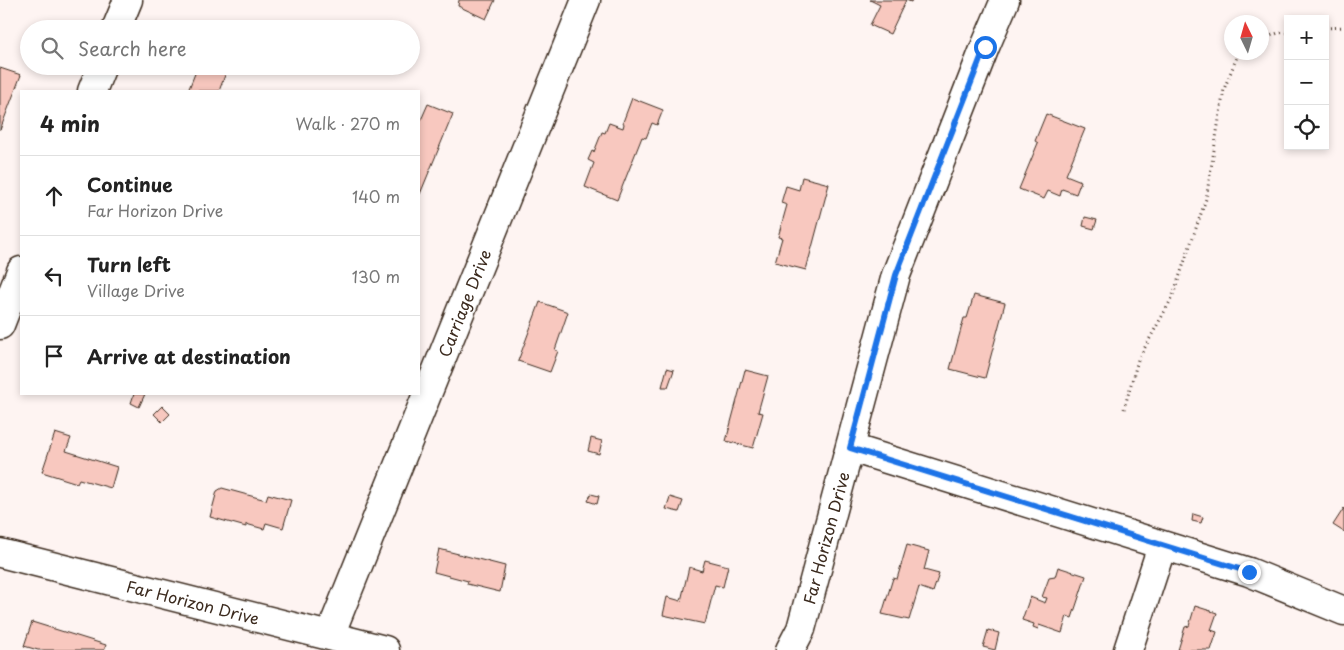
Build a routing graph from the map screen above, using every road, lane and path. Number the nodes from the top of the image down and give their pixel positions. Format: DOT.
graph roads {
  1 [pos="128,0"];
  2 [pos="586,0"];
  3 [pos="1005,0"];
  4 [pos="120,20"];
  5 [pos="1344,27"];
  6 [pos="1329,28"];
  7 [pos="1284,32"];
  8 [pos="1269,36"];
  9 [pos="1236,60"];
  10 [pos="98,75"];
  11 [pos="92,90"];
  12 [pos="20,274"];
  13 [pos="0,325"];
  14 [pos="1124,409"];
  15 [pos="850,448"];
  16 [pos="1162,546"];
  17 [pos="0,553"];
  18 [pos="1344,612"];
  19 [pos="330,635"];
  20 [pos="385,650"];
  21 [pos="790,650"];
  22 [pos="1128,650"];
  1 -- 4 [label="street"];
  2 -- 19 [label="street, Carriage Drive"];
  3 -- 15 [label="street, Far Horizon Drive"];
  5 -- 6 [label="path"];
  7 -- 8 [label="path"];
  9 -- 14 [label="path"];
  10 -- 11 [label="street"];
  12 -- 13 [label="street"];
  15 -- 16 [label="street"];
  15 -- 21 [label="street, Far Horizon Drive"];
  16 -- 18 [label="street"];
  16 -- 22 [label="street"];
  17 -- 19 [label="street, Far Horizon Drive"];
  19 -- 20 [label="street, Far Horizon Drive"];
}
